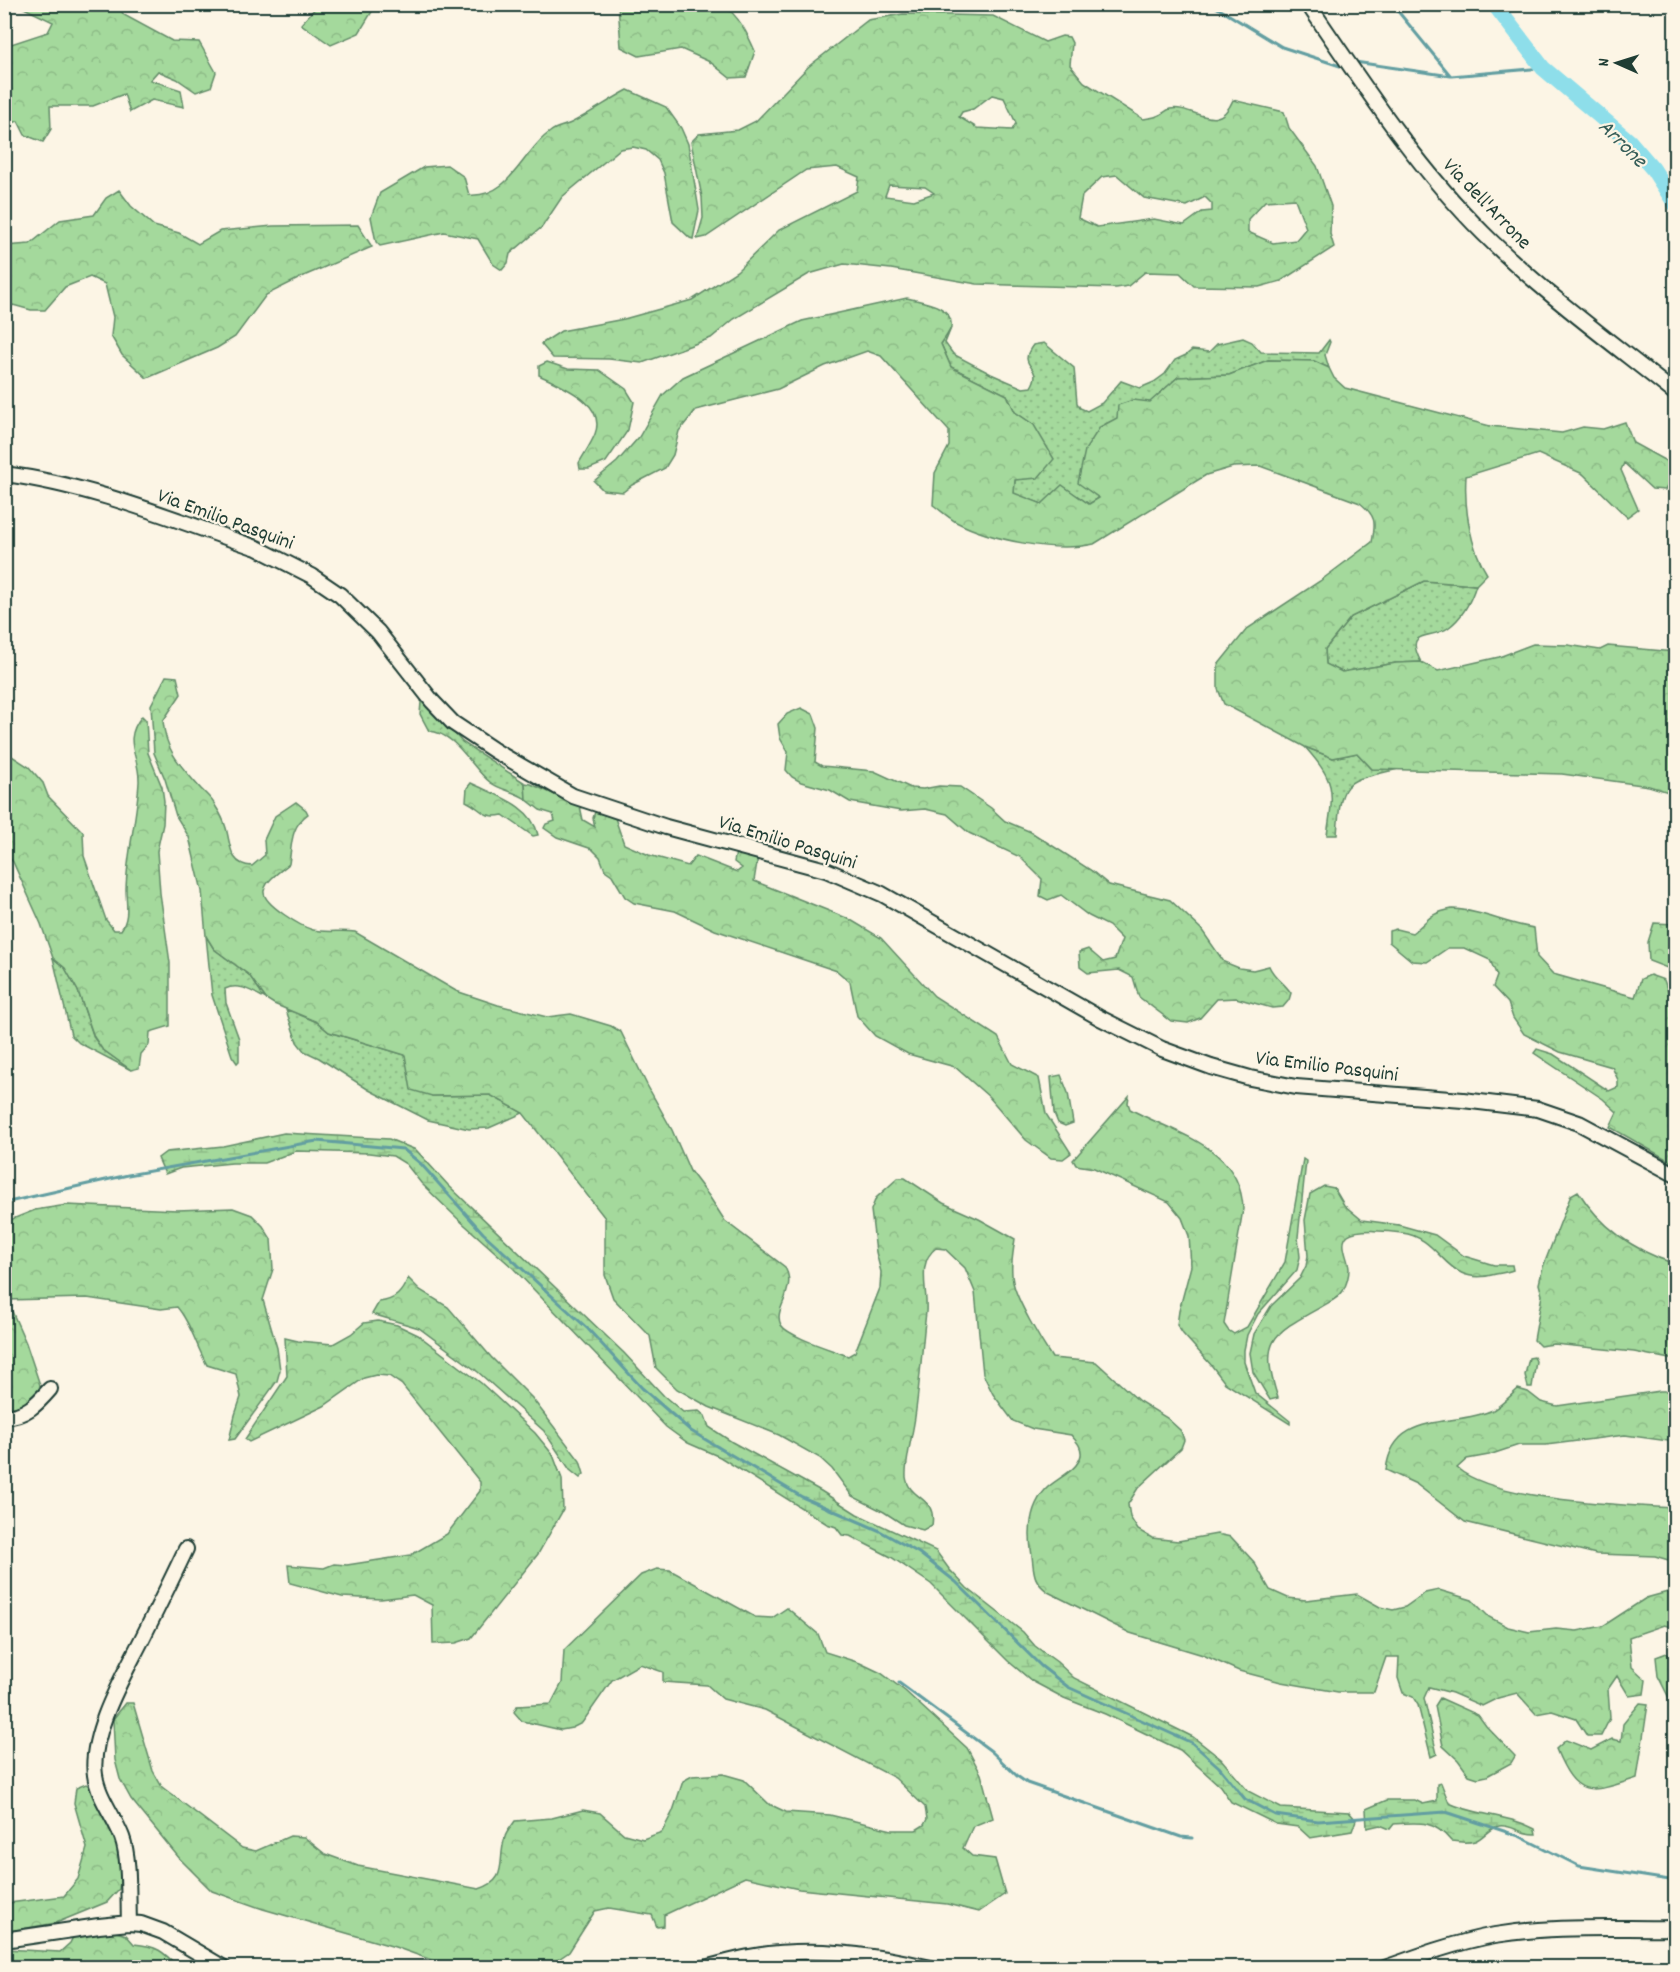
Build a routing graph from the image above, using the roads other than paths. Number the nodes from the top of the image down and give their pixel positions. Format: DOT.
graph roads {
  1 [pos="1308,4"];
  2 [pos="1676,394"];
  3 [pos="4,474"];
  4 [pos="1676,1175"];
  5 [pos="50,1389"];
  6 [pos="4,1417"];
  7 [pos="186,1549"];
  8 [pos="129,1923"];
  9 [pos="1676,1928"];
  10 [pos="4,1940"];
  11 [pos="225,1968"];
  12 [pos="704,1968"];
  13 [pos="931,1968"];
  14 [pos="1385,1968"];
  1 -- 2 [label="street, Via dell'Arrone"];
  3 -- 4 [label="street, Via Emilio Pasquini"];
  5 -- 6 [label="street"];
  7 -- 8 [label="street"];
  8 -- 10 [label="street"];
  8 -- 11 [label="street"];
  9 -- 14 [label="street"];
  12 -- 13 [label="street"];
}
